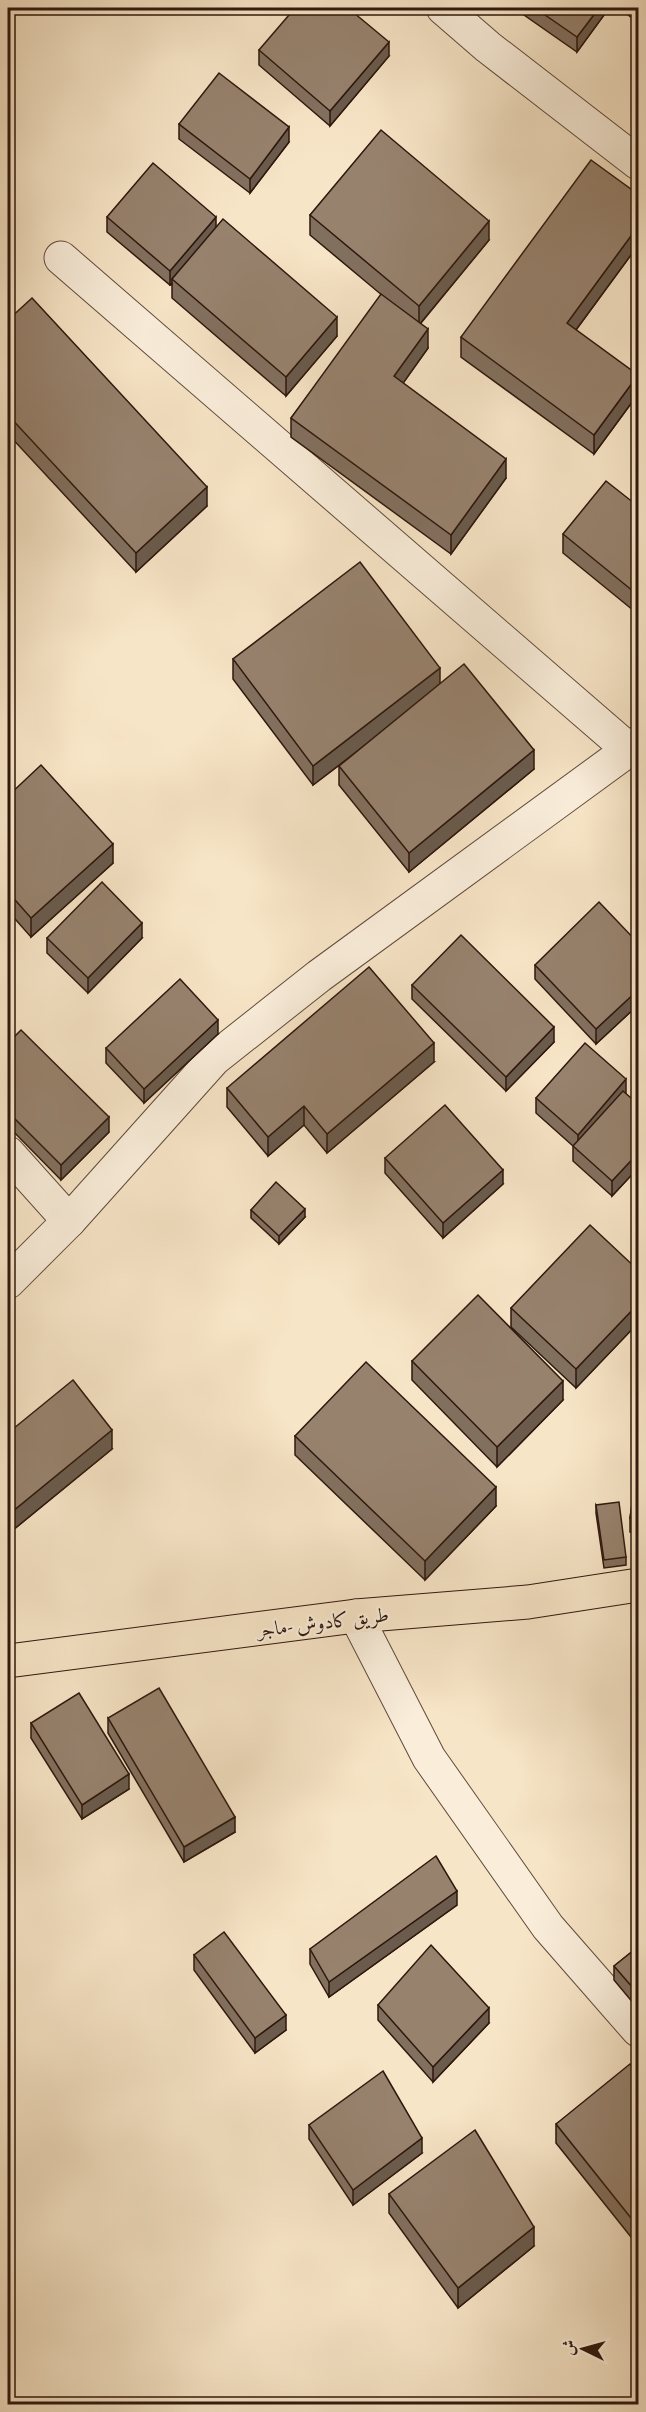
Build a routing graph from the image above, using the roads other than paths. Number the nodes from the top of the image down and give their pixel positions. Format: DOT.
graph roads {
  1 [pos="443,8"];
  2 [pos="639,163"];
  3 [pos="61,258"];
  4 [pos="634,746"];
  5 [pos="8,1153"];
  6 [pos="69,1221"];
  7 [pos="8,1282"];
  8 [pos="639,1585"];
  9 [pos="356,1617"];
  10 [pos="8,1661"];
  11 [pos="639,2030"];
  1 -- 2 [label="street"];
  3 -- 4 [label="street"];
  4 -- 6 [label="street"];
  5 -- 6 [label="street"];
  6 -- 7 [label="street"];
  8 -- 9 [label="highway, طريق كادوش -ماجر"];
  9 -- 10 [label="highway, طريق كادوش -ماجر"];
  9 -- 11 [label="street"];
}
